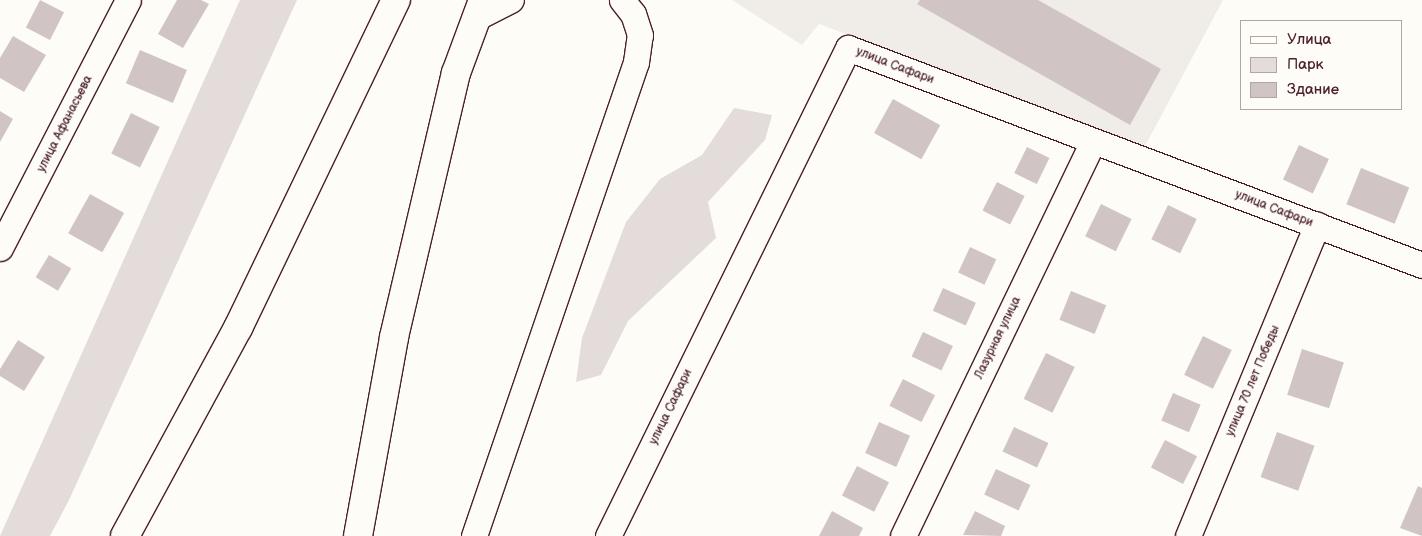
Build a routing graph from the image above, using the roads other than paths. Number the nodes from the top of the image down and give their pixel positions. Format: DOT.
graph roads {
  1 [pos="128,0"];
  2 [pos="396,0"];
  3 [pos="511,0"];
  4 [pos="622,0"];
  5 [pos="480,9"];
  6 [pos="1093,141"];
  7 [pos="1318,226"];
  8 [pos="0,248"];
  9 [pos="1422,265"];
  10 [pos="125,536"];
  11 [pos="358,536"];
  12 [pos="474,536"];
  13 [pos="608,536"];
  14 [pos="903,536"];
  15 [pos="1188,536"];
  1 -- 8 [label="street, улица Афанасьева"];
  2 -- 10 [label="main road"];
  3 -- 5 [label="street"];
  4 -- 12 [label="street"];
  5 -- 11 [label="main road"];
  6 -- 7 [label="street, улица Сафари"];
  6 -- 13 [label="street, улица Сафари"];
  6 -- 14 [label="street, Лазурная улица"];
  7 -- 9 [label="street, улица Сафари"];
  7 -- 15 [label="street, улица 70 лет Победы"];
}
